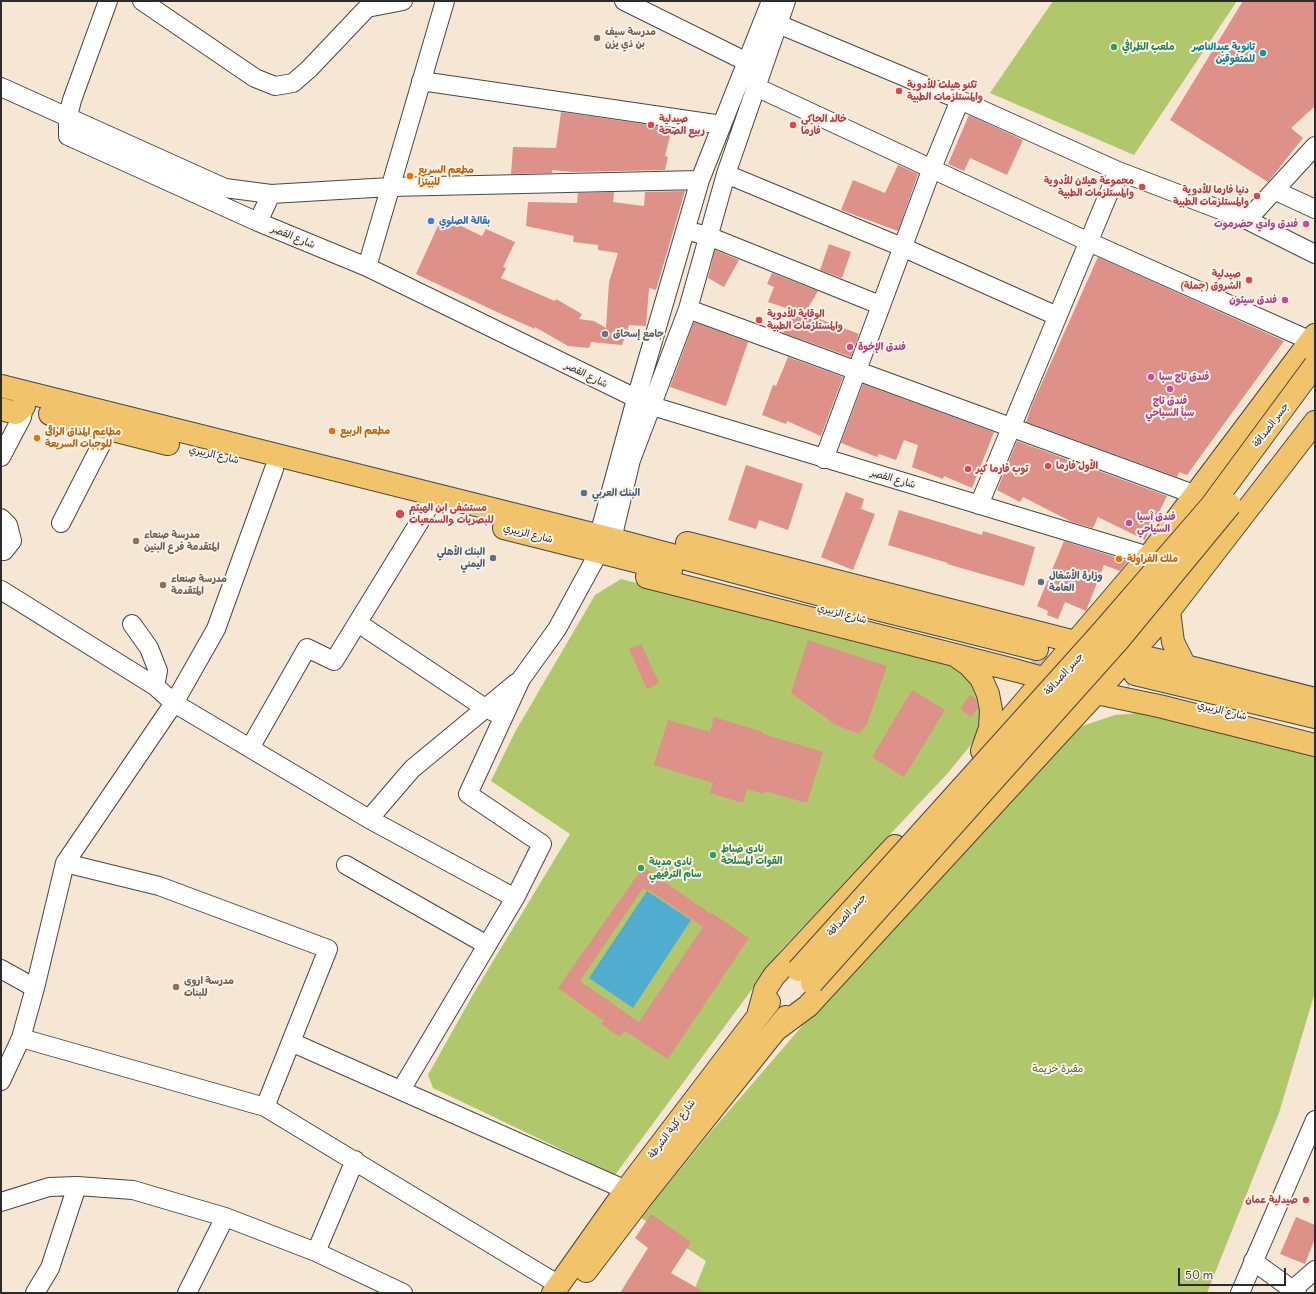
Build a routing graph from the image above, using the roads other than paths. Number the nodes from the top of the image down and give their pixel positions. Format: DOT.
graph roads {
  1 [pos="108,1"];
  2 [pos="142,1"];
  3 [pos="403,1"];
  4 [pos="445,1"];
  5 [pos="624,1"];
  6 [pos="771,1"];
  7 [pos="786,1"];
  8 [pos="778,24"];
  9 [pos="747,62"];
  10 [pos="421,82"];
  11 [pos="1,86"];
  12 [pos="756,87"];
  13 [pos="960,100"];
  14 [pos="68,116"];
  15 [pos="722,125"];
  16 [pos="1315,146"];
  17 [pos="932,168"];
  18 [pos="1118,171"];
  19 [pos="726,174"];
  20 [pos="700,180"];
  21 [pos="390,187"];
  22 [pos="1276,191"];
  23 [pos="271,194"];
  24 [pos="1315,209"];
  25 [pos="1247,220"];
  26 [pos="258,222"];
  27 [pos="685,231"];
  28 [pos="708,236"];
  29 [pos="1089,242"];
  30 [pos="902,247"];
  31 [pos="1315,254"];
  32 [pos="367,267"];
  33 [pos="880,305"];
  34 [pos="688,308"];
  35 [pos="1057,316"];
  36 [pos="1313,338"];
  37 [pos="1315,366"];
  38 [pos="857,371"];
  39 [pos="1,372"];
  40 [pos="1,386"];
  41 [pos="1315,389"];
  42 [pos="1,401"];
  43 [pos="644,403"];
  44 [pos="24,406"];
  45 [pos="1,410"];
  46 [pos="1315,422"];
  47 [pos="1011,426"];
  48 [pos="105,429"];
  49 [pos="1,457"];
  50 [pos="824,459"];
  51 [pos="274,469"];
  52 [pos="1196,495"];
  53 [pos="979,505"];
  54 [pos="428,508"];
  55 [pos="1,518"];
  56 [pos="544,522"];
  57 [pos="61,523"];
  58 [pos="604,542"];
  59 [pos="1,551"];
  60 [pos="1149,556"];
  61 [pos="1,590"];
  62 [pos="1170,611"];
  63 [pos="358,623"];
  64 [pos="132,624"];
  65 [pos="1075,642"];
  66 [pos="955,655"];
  67 [pos="1037,664"];
  68 [pos="1185,666"];
  69 [pos="1086,667"];
  70 [pos="1132,672"];
  71 [pos="521,679"];
  72 [pos="155,686"];
  73 [pos="1096,693"];
  74 [pos="1315,699"];
  75 [pos="174,702"];
  76 [pos="485,708"];
  77 [pos="503,717"];
  78 [pos="1315,717"];
  79 [pos="1315,733"];
  80 [pos="1315,745"];
  81 [pos="250,748"];
  82 [pos="982,751"];
  83 [pos="369,819"];
  84 [pos="65,863"];
  85 [pos="346,865"];
  86 [pos="515,898"];
  87 [pos="486,945"];
  88 [pos="1,969"];
  89 [pos="805,976"];
  90 [pos="35,988"];
  91 [pos="759,1012"];
  92 [pos="777,1029"];
  93 [pos="21,1038"];
  94 [pos="291,1042"];
  95 [pos="1,1081"];
  96 [pos="401,1090"];
  97 [pos="265,1107"];
  98 [pos="1315,1120"];
  99 [pos="1308,1157"];
  100 [pos="355,1160"];
  101 [pos="77,1186"];
  102 [pos="626,1190"];
  103 [pos="1,1202"];
  104 [pos="225,1217"];
  105 [pos="316,1252"];
  106 [pos="1253,1261"];
  107 [pos="1315,1270"];
  108 [pos="561,1290"];
  109 [pos="1294,1291"];
  110 [pos="35,1293"];
  111 [pos="187,1293"];
  112 [pos="404,1293"];
  113 [pos="1240,1293"];
  1 -- 14 [label="street"];
  2 -- 3 [label="street"];
  4 -- 10 [label="street"];
  5 -- 9 [label="street"];
  6 -- 9 [label="street"];
  7 -- 8 [label="street"];
  8 -- 12 [label="street"];
  8 -- 13 [label="street"];
  9 -- 15 [label="street"];
  10 -- 15 [label="street"];
  10 -- 21 [label="street"];
  11 -- 14 [label="street"];
  12 -- 17 [label="street"];
  12 -- 19 [label="street"];
  13 -- 17 [label="street"];
  13 -- 18 [label="street"];
  14 -- 23 [label="street"];
  14 -- 26 [label="street, شارع القصر"];
  15 -- 20 [label="street"];
  16 -- 22 [label="street"];
  17 -- 29 [label="street"];
  17 -- 30 [label="street"];
  18 -- 25 [label="street"];
  18 -- 29 [label="street"];
  19 -- 28 [label="street"];
  19 -- 30 [label="street"];
  20 -- 21 [label="street"];
  20 -- 27 [label="street"];
  21 -- 23 [label="street"];
  21 -- 32 [label="street"];
  22 -- 24 [label="street"];
  22 -- 25 [label="street"];
  23 -- 26 [label="street"];
  25 -- 31 [label="street"];
  26 -- 32 [label="street, شارع القصر"];
  27 -- 28 [label="street"];
  27 -- 43 [label="street"];
  28 -- 33 [label="street"];
  28 -- 34 [label="street"];
  29 -- 35 [label="street"];
  29 -- 36 [label="street"];
  30 -- 33 [label="street"];
  30 -- 35 [label="street"];
  32 -- 43 [label="street, شارع القصر"];
  33 -- 38 [label="street"];
  34 -- 38 [label="street"];
  34 -- 43 [label="street"];
  35 -- 47 [label="street"];
  36 -- 52 [label="main road"];
  37 -- 89 [label="main road, جسر الصداقة, bridge"];
  38 -- 47 [label="street"];
  38 -- 50 [label="street"];
  39 -- 56 [label="main road, شارع الزبيري"];
  40 -- 56 [label="main road, شارع الزبيري"];
  41 -- 89 [label="main road, جسر الصداقة, bridge"];
  42 -- 44 [label="main road, شارع الزبيري"];
  43 -- 50 [label="street, شارع القصر"];
  43 -- 58 [label="street"];
  44 -- 45 [label="main road"];
  44 -- 48 [label="main road, شارع الزبيري"];
  44 -- 49 [label="street"];
  46 -- 62 [label="main road"];
  47 -- 52 [label="street"];
  47 -- 53 [label="street"];
  48 -- 51 [label="main road, شارع الزبيري"];
  48 -- 57 [label="street"];
  50 -- 53 [label="street, شارع القصر"];
  51 -- 54 [label="main road, شارع الزبيري"];
  51 -- 75 [label="street"];
  52 -- 60 [label="main road"];
  53 -- 60 [label="street, شارع القصر"];
  54 -- 58 [label="main road, شارع الزبيري"];
  54 -- 63 [label="street"];
  55 -- 59 [label="street"];
  56 -- 58 [label="main road, شارع الزبيري"];
  58 -- 65 [label="main road"];
  58 -- 66 [label="main road"];
  58 -- 67 [label="main road, شارع الزبيري"];
  58 -- 71 [label="street"];
  60 -- 65 [label="main road"];
  61 -- 72 [label="street"];
  62 -- 68 [label="main road"];
  62 -- 70 [label="main road"];
  63 -- 76 [label="street"];
  63 -- 81 [label="street"];
  64 -- 72 [label="street"];
  65 -- 67 [label="main road"];
  65 -- 69 [label="main road"];
  65 -- 70 [label="main road"];
  66 -- 67 [label="main road"];
  66 -- 82 [label="main road"];
  67 -- 69 [label="main road"];
  67 -- 73 [label="main road"];
  67 -- 82 [label="main road"];
  68 -- 70 [label="main road"];
  68 -- 74 [label="main road"];
  69 -- 70 [label="main road"];
  69 -- 73 [label="main road"];
  70 -- 73 [label="main road"];
  70 -- 78 [label="main road, شارع الزبيري"];
  70 -- 79 [label="main road, شارع الزبيري"];
  71 -- 76 [label="street"];
  71 -- 77 [label="street"];
  72 -- 75 [label="street"];
  73 -- 80 [label="main road"];
  73 -- 92 [label="main road"];
  75 -- 81 [label="street"];
  75 -- 84 [label="street"];
  76 -- 77 [label="street"];
  76 -- 83 [label="street"];
  77 -- 86 [label="street"];
  81 -- 83 [label="street"];
  82 -- 91 [label="main road"];
  83 -- 86 [label="street"];
  84 -- 90 [label="street"];
  84 -- 94 [label="street"];
  85 -- 87 [label="street"];
  86 -- 87 [label="street"];
  87 -- 96 [label="street"];
  88 -- 90 [label="street"];
  89 -- 91 [label="main road, شارع كلية الشرطة"];
  89 -- 92 [label="main road, شارع كلية الشرطة"];
  90 -- 93 [label="street"];
  91 -- 102 [label="main road, شارع كلية الشرطة"];
  92 -- 108 [label="main road, شارع كلية الشرطة"];
  93 -- 95 [label="street"];
  93 -- 97 [label="street"];
  94 -- 96 [label="street"];
  94 -- 97 [label="street"];
  96 -- 102 [label="street"];
  97 -- 100 [label="street"];
  98 -- 99 [label="street"];
  99 -- 106 [label="street"];
  100 -- 105 [label="street"];
  100 -- 108 [label="street"];
  101 -- 103 [label="street"];
  101 -- 104 [label="street"];
  101 -- 110 [label="street"];
  102 -- 108 [label="main road, شارع كلية الشرطة"];
  104 -- 105 [label="street"];
  104 -- 111 [label="street"];
  105 -- 112 [label="street"];
  106 -- 109 [label="street"];
  106 -- 113 [label="street"];
  107 -- 109 [label="street"];
}
